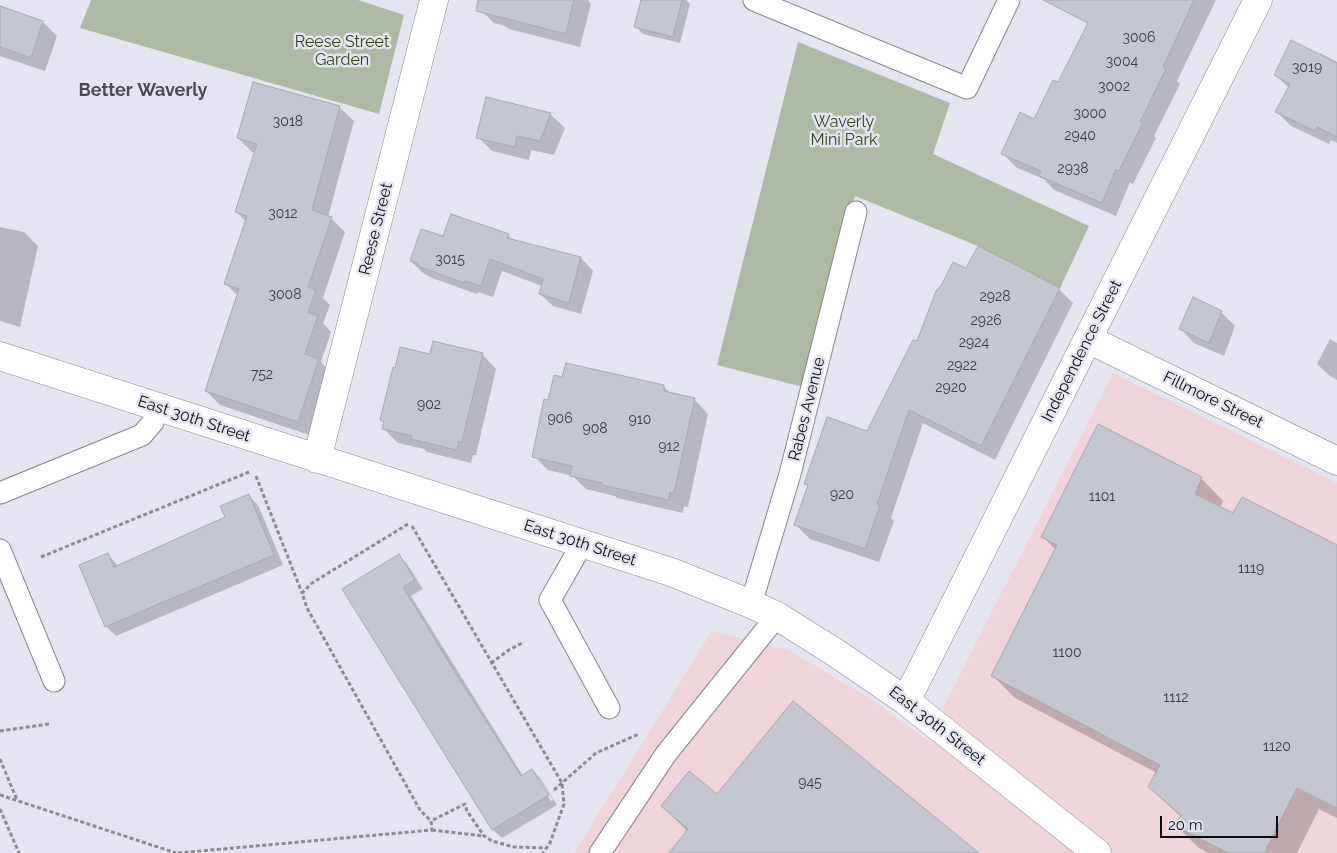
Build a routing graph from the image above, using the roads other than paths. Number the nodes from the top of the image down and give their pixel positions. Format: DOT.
graph roads {
  1 [pos="434,0"];
  2 [pos="754,0"];
  3 [pos="1009,0"];
  4 [pos="1258,0"];
  5 [pos="856,212"];
  6 [pos="1088,339"];
  7 [pos="0,356"];
  8 [pos="159,407"];
  9 [pos="317,459"];
  10 [pos="1337,461"];
  11 [pos="0,493"];
  12 [pos="582,544"];
  13 [pos="0,550"];
  14 [pos="752,604"];
  15 [pos="777,616"];
  16 [pos="54,681"];
  17 [pos="906,701"];
  18 [pos="609,708"];
  19 [pos="600,853"];
  20 [pos="1097,853"];
  1 -- 9 [label="street, Reese Street"];
  2 -- 3 [label="lane"];
  4 -- 6 [label="street, Independence Street"];
  5 -- 14 [label="lane, Rabes Avenue"];
  6 -- 10 [label="street, Fillmore Street"];
  6 -- 17 [label="street, Independence Street"];
  7 -- 8 [label="street, East 30th Street"];
  8 -- 9 [label="street, East 30th Street"];
  8 -- 11 [label="lane"];
  9 -- 12 [label="street, East 30th Street"];
  12 -- 14 [label="street, East 30th Street"];
  12 -- 18 [label="lane"];
  13 -- 16 [label="lane"];
  14 -- 15 [label="street, East 30th Street"];
  15 -- 17 [label="street, East 30th Street"];
  15 -- 19 [label="lane"];
  17 -- 20 [label="street, East 30th Street"];
}
